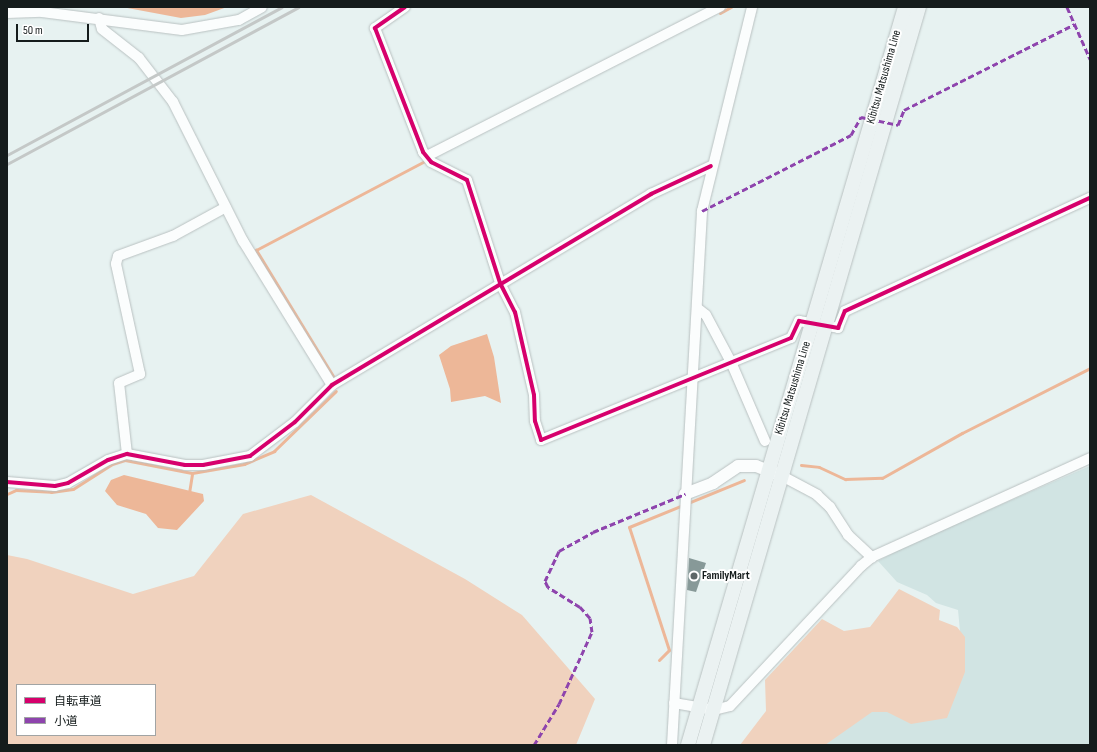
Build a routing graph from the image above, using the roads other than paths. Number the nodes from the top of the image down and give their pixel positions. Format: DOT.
graph roads {
  1 [pos="262,7"];
  2 [pos="405,7"];
  3 [pos="720,7"];
  4 [pos="752,7"];
  5 [pos="904,7"];
  6 [pos="919,7"];
  7 [pos="7,13"];
  8 [pos="99,18"];
  9 [pos="428,159"];
  10 [pos="711,166"];
  11 [pos="1090,198"];
  12 [pos="226,207"];
  13 [pos="500,283"];
  14 [pos="697,308"];
  15 [pos="812,323"];
  16 [pos="826,328"];
  17 [pos="731,362"];
  18 [pos="692,380"];
  19 [pos="332,385"];
  20 [pos="765,441"];
  21 [pos="127,454"];
  22 [pos="1090,458"];
  23 [pos="769,470"];
  24 [pos="782,476"];
  25 [pos="7,482"];
  26 [pos="685,499"];
  27 [pos="872,557"];
  28 [pos="674,703"];
  29 [pos="700,707"];
  30 [pos="714,710"];
  31 [pos="672,745"];
  32 [pos="688,745"];
  33 [pos="703,745"];
  1 -- 8 [label="street"];
  2 -- 9 [label="street"];
  3 -- 9 [label="street"];
  4 -- 10 [label="street"];
  5 -- 15 [label="main road, Kibitsu Matsushima Line"];
  6 -- 16 [label="main road, Kibitsu Matsushima Line"];
  7 -- 8 [label="street"];
  8 -- 12 [label="street"];
  9 -- 13 [label="street"];
  10 -- 13 [label="street"];
  10 -- 14 [label="street"];
  11 -- 16 [label="street"];
  12 -- 19 [label="street"];
  12 -- 21 [label="street"];
  13 -- 18 [label="street"];
  13 -- 19 [label="street"];
  14 -- 17 [label="street"];
  14 -- 18 [label="street"];
  15 -- 16 [label="street"];
  15 -- 17 [label="street"];
  15 -- 23 [label="main road, Kibitsu Matsushima Line"];
  16 -- 24 [label="main road, Kibitsu Matsushima Line"];
  17 -- 18 [label="street"];
  17 -- 20 [label="street"];
  18 -- 26 [label="street"];
  19 -- 21 [label="street"];
  21 -- 25 [label="street"];
  22 -- 27 [label="street"];
  23 -- 24 [label="street"];
  23 -- 26 [label="street"];
  23 -- 29 [label="main road, Kibitsu Matsushima Line"];
  24 -- 27 [label="street"];
  24 -- 30 [label="main road, Kibitsu Matsushima Line"];
  26 -- 28 [label="street"];
  27 -- 30 [label="street"];
  28 -- 29 [label="street"];
  28 -- 31 [label="street"];
  29 -- 30 [label="street"];
  29 -- 32 [label="main road, Kibitsu Matsushima Line"];
  30 -- 33 [label="main road, Kibitsu Matsushima Line"];
}
